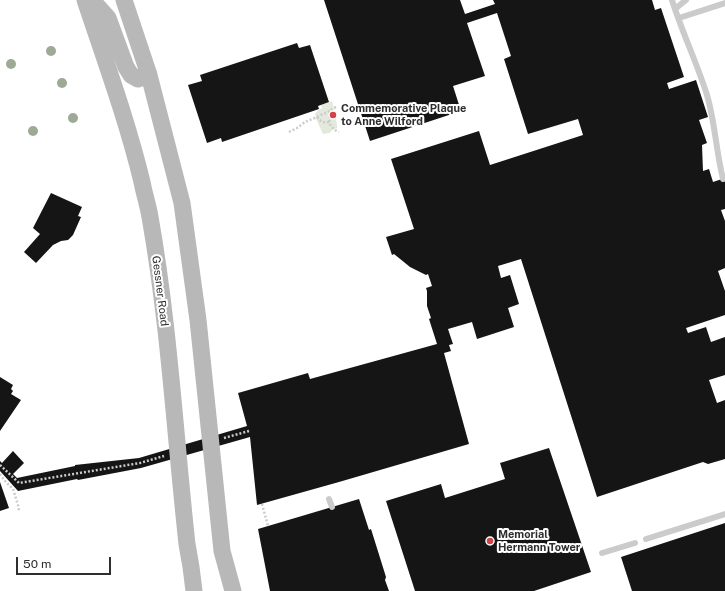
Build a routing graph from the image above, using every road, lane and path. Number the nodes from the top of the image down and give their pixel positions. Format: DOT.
graph roads {
  1 [pos="85,0"];
  2 [pos="92,0"];
  3 [pos="124,0"];
  4 [pos="672,0"];
  5 [pos="686,0"];
  6 [pos="725,3"];
  7 [pos="675,10"];
  8 [pos="679,18"];
  9 [pos="150,75"];
  10 [pos="336,107"];
  11 [pos="330,111"];
  12 [pos="317,117"];
  13 [pos="329,122"];
  14 [pos="289,132"];
  15 [pos="339,132"];
  16 [pos="723,179"];
  17 [pos="249,431"];
  18 [pos="220,440"];
  19 [pos="169,455"];
  20 [pos="0,465"];
  21 [pos="0,474"];
  22 [pos="330,499"];
  23 [pos="262,504"];
  24 [pos="332,507"];
  25 [pos="19,512"];
  26 [pos="725,514"];
  27 [pos="268,526"];
  28 [pos="646,539"];
  29 [pos="635,543"];
  30 [pos="602,553"];
  31 [pos="194,591"];
  32 [pos="233,591"];
  1 -- 31 [label="main road, Gessner Road"];
  2 -- 9 [label="main road"];
  3 -- 9 [label="main road"];
  4 -- 7 [label="lane"];
  5 -- 7 [label="lane"];
  6 -- 8 [label="lane"];
  7 -- 8 [label="lane"];
  8 -- 16 [label="lane"];
  9 -- 32 [label="main road"];
  10 -- 11 [label="path"];
  11 -- 12 [label="path"];
  11 -- 13 [label="path"];
  12 -- 13 [label="path"];
  12 -- 14 [label="path"];
  13 -- 15 [label="path"];
  17 -- 18 [label="path"];
  19 -- 20 [label="path"];
  21 -- 25 [label="path"];
  22 -- 24 [label="lane"];
  23 -- 27 [label="path"];
  26 -- 28 [label="lane"];
  29 -- 30 [label="lane"];
}
